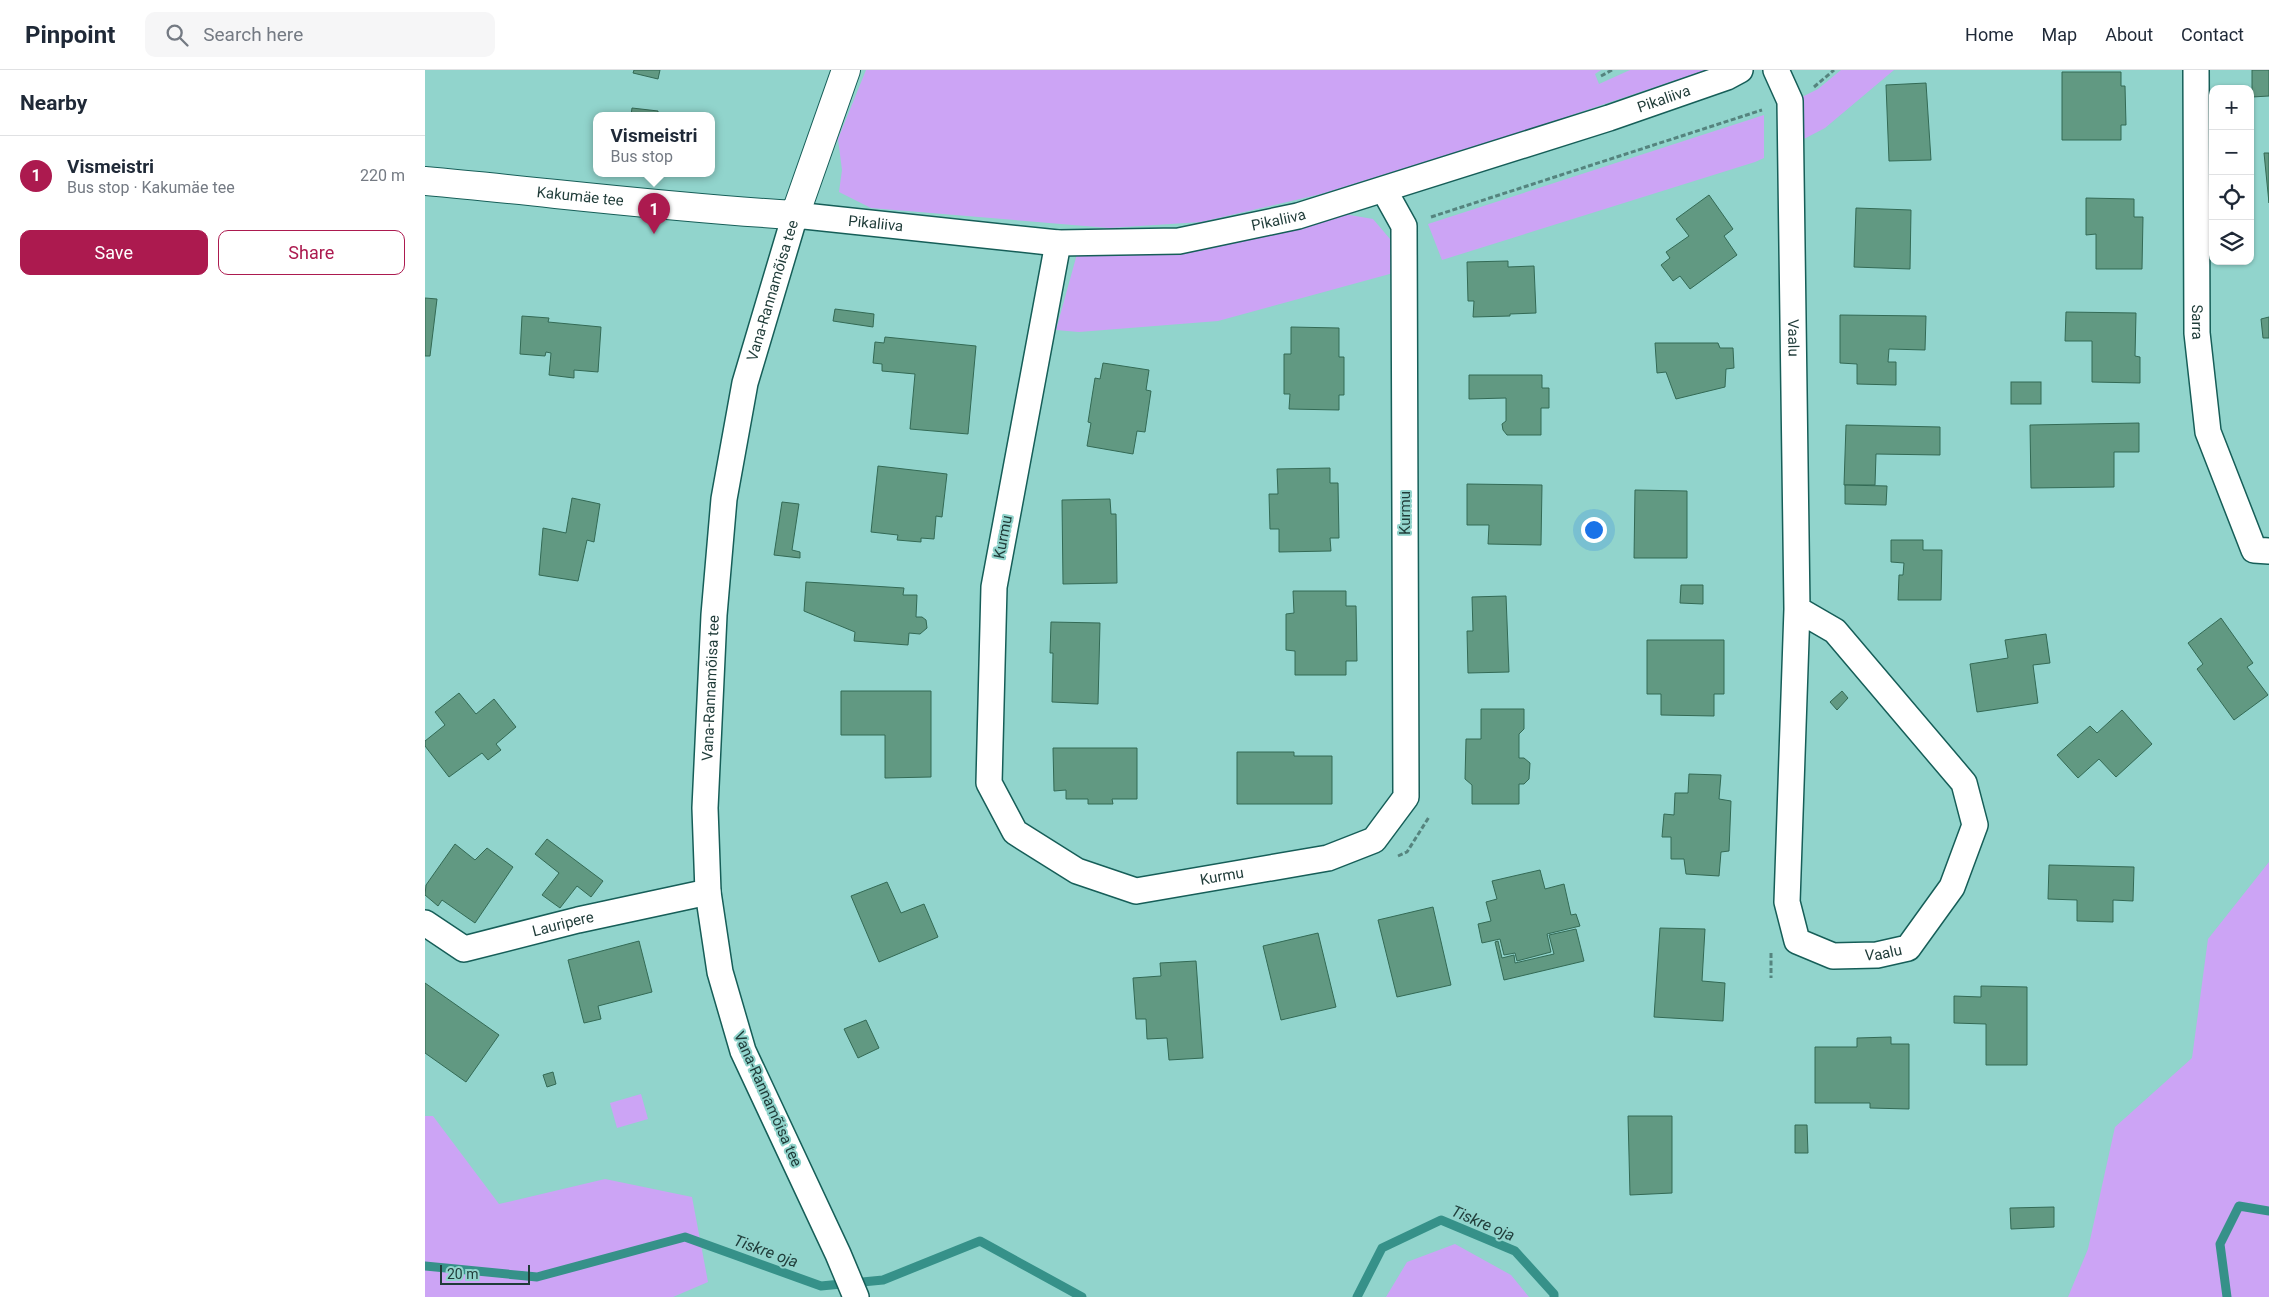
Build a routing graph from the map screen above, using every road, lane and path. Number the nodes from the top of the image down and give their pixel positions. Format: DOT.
graph roads {
  1 [pos="846,70"];
  2 [pos="1613,70"];
  3 [pos="1740,70"];
  4 [pos="1776,70"];
  5 [pos="1834,70"];
  6 [pos="2196,70"];
  7 [pos="1601,76"];
  8 [pos="1790,101"];
  9 [pos="425,181"];
  10 [pos="1383,190"];
  11 [pos="795,215"];
  12 [pos="1404,226"];
  13 [pos="1058,243"];
  14 [pos="2269,550"];
  15 [pos="1797,609"];
  16 [pos="1429,807"];
  17 [pos="1391,860"];
  18 [pos="707,892"];
  19 [pos="425,923"];
  20 [pos="856,1297"];
  1 -- 11 [label="street, Vana-Rannamõisa tee"];
  2 -- 7 [label="path"];
  3 -- 10 [label="street, Pikaliiva"];
  4 -- 8 [label="street, Vaalu"];
  5 -- 8 [label="path"];
  6 -- 14 [label="street, Sarra"];
  8 -- 12 [label="path"];
  8 -- 15 [label="street, Vaalu"];
  9 -- 11 [label="street, Kakumäe tee"];
  10 -- 12 [label="street"];
  10 -- 13 [label="street, Pikaliiva"];
  11 -- 13 [label="street, Pikaliiva"];
  11 -- 18 [label="street, Vana-Rannamõisa tee"];
  12 -- 13 [label="street, Kurmu"];
  15 -- 15 [label="street, Vaalu"];
  16 -- 17 [label="path"];
  18 -- 19 [label="street, Lauripere"];
  18 -- 20 [label="street, Vana-Rannamõisa tee"];
}
